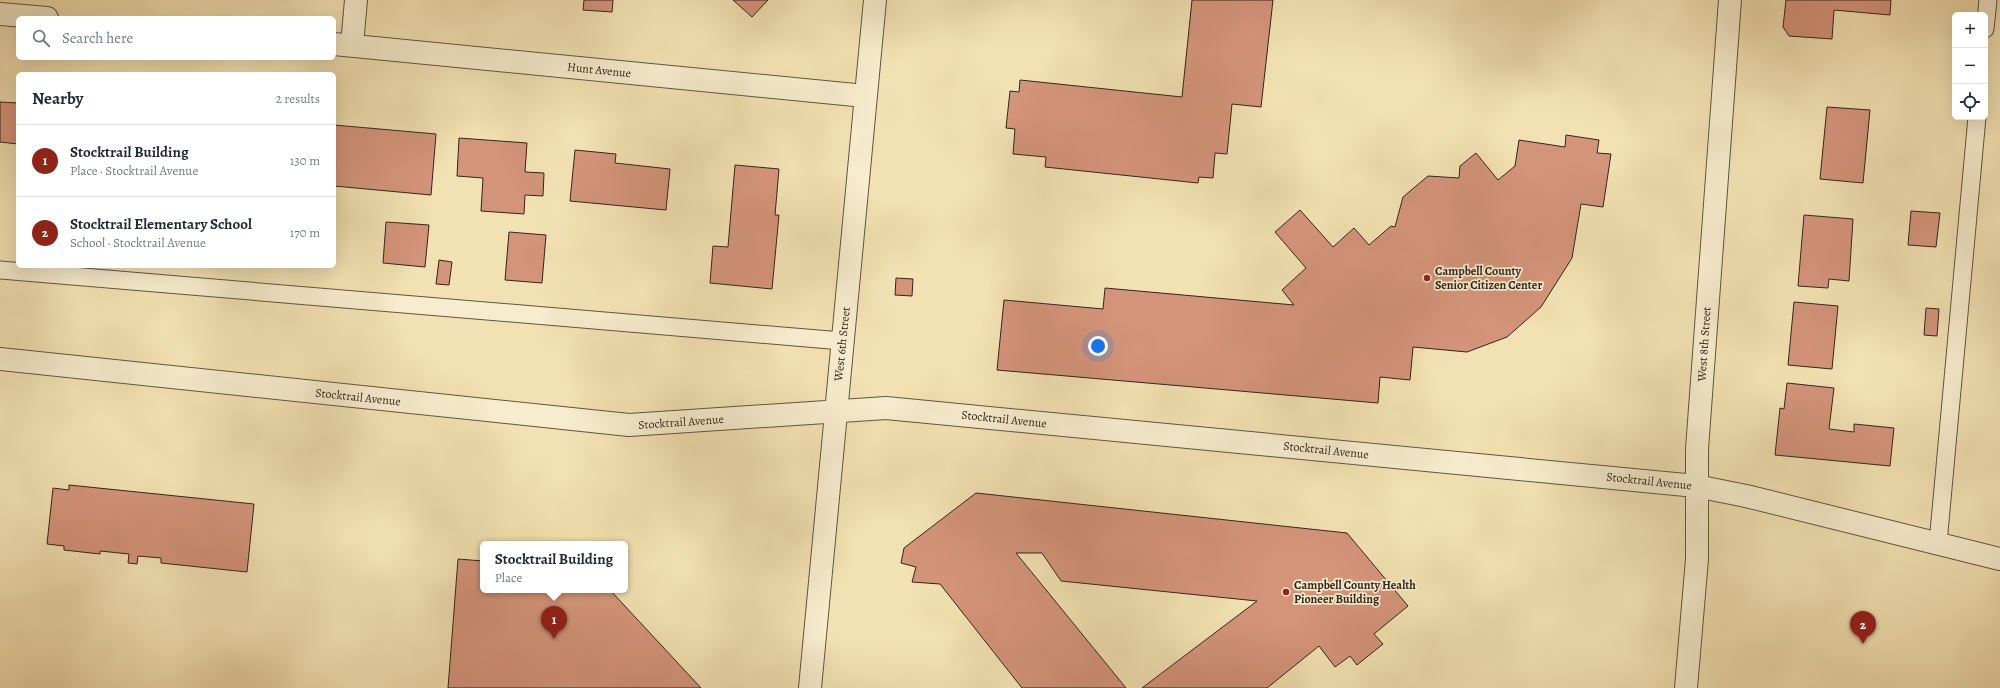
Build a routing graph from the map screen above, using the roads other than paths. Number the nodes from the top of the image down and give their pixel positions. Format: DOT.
graph roads {
  1 [pos="356,0"];
  2 [pos="875,0"];
  3 [pos="1730,0"];
  4 [pos="1988,0"];
  5 [pos="1987,12"];
  6 [pos="0,14"];
  7 [pos="24,16"];
  8 [pos="343,45"];
  9 [pos="864,96"];
  10 [pos="1977,120"];
  11 [pos="0,270"];
  12 [pos="842,342"];
  13 [pos="0,359"];
  14 [pos="835,411"];
  15 [pos="1696,486"];
  16 [pos="1938,543"];
  17 [pos="2000,559"];
  18 [pos="810,688"];
  19 [pos="1686,688"];
  1 -- 8 [label="street"];
  2 -- 9 [label="street, West 6th Street"];
  3 -- 15 [label="street, West 8th Street"];
  4 -- 5 [label="lane"];
  6 -- 7 [label="street"];
  8 -- 9 [label="street, Hunt Avenue"];
  9 -- 12 [label="street, West 6th Street"];
  10 -- 16 [label="lane"];
  11 -- 12 [label="lane"];
  12 -- 14 [label="street, West 6th Street"];
  13 -- 14 [label="street, Stocktrail Avenue"];
  14 -- 15 [label="street, Stocktrail Avenue"];
  14 -- 18 [label="street, West 6th Street"];
  15 -- 16 [label="street, Stocktrail Avenue"];
  15 -- 19 [label="street, West 8th Street"];
  16 -- 17 [label="street, Stocktrail Avenue"];
}
